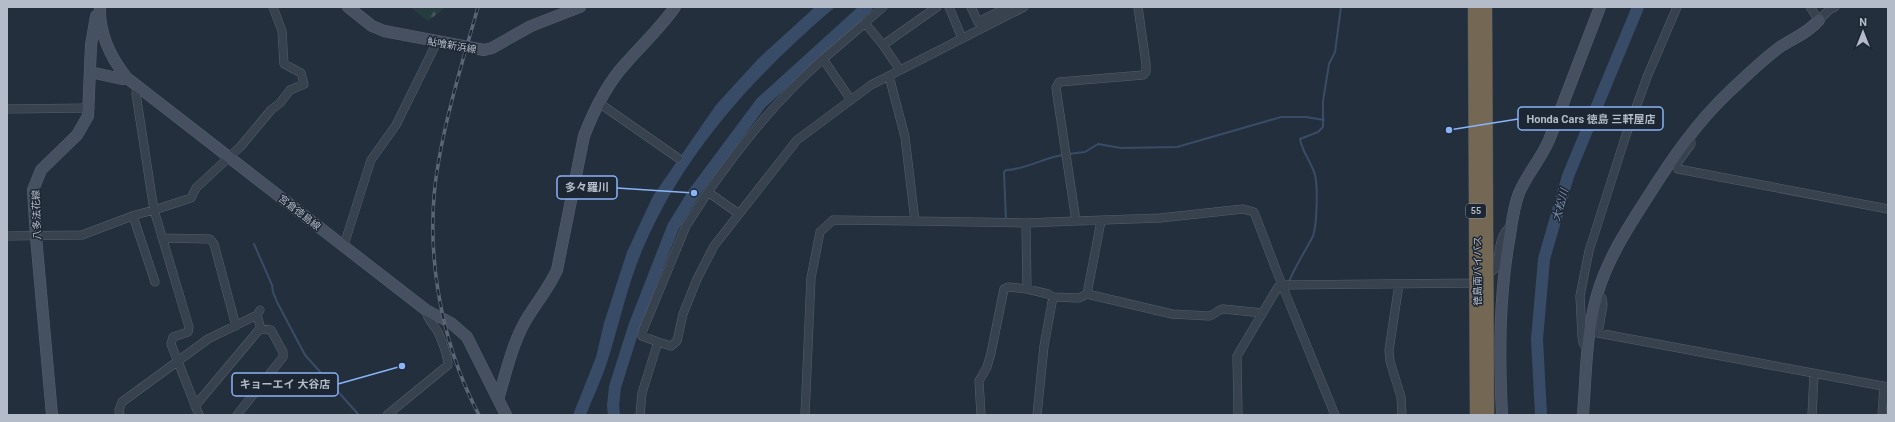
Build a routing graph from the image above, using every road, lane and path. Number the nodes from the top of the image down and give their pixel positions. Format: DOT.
graph roads {
  1 [pos="273,7"];
  2 [pos="348,7"];
  3 [pos="580,7"];
  4 [pos="675,7"];
  5 [pos="883,7"];
  6 [pos="937,7"];
  7 [pos="949,7"];
  8 [pos="971,7"];
  9 [pos="1008,7"];
  10 [pos="1024,7"];
  11 [pos="1138,7"];
  12 [pos="1475,7"];
  13 [pos="1485,7"];
  14 [pos="1600,7"];
  15 [pos="1677,7"];
  16 [pos="1810,7"];
  17 [pos="1835,7"];
  18 [pos="100,10"];
  19 [pos="1819,20"];
  20 [pos="865,22"];
  21 [pos="962,38"];
  22 [pos="437,42"];
  23 [pos="883,45"];
  24 [pos="823,59"];
  25 [pos="900,70"];
  26 [pos="90,72"];
  27 [pos="889,76"];
  28 [pos="127,78"];
  29 [pos="138,88"];
  30 [pos="851,100"];
  31 [pos="599,103"];
  32 [pos="90,108"];
  33 [pos="7,109"];
  34 [pos="1690,134"];
  35 [pos="230,158"];
  36 [pos="678,158"];
  37 [pos="708,192"];
  38 [pos="1888,209"];
  39 [pos="154,210"];
  40 [pos="739,214"];
  41 [pos="133,216"];
  42 [pos="915,220"];
  43 [pos="1076,221"];
  44 [pos="1101,221"];
  45 [pos="1026,223"];
  46 [pos="1511,227"];
  47 [pos="7,236"];
  48 [pos="36,237"];
  49 [pos="162,238"];
  50 [pos="344,246"];
  51 [pos="1482,279"];
  52 [pos="155,282"];
  53 [pos="1399,284"];
  54 [pos="1282,285"];
  55 [pos="1027,289"];
  56 [pos="1087,294"];
  57 [pos="1597,295"];
  58 [pos="1053,297"];
  59 [pos="426,310"];
  60 [pos="1263,313"];
  61 [pos="236,326"];
  62 [pos="262,329"];
  63 [pos="658,342"];
  64 [pos="1588,350"];
  65 [pos="176,362"];
  66 [pos="1814,374"];
  67 [pos="1886,387"];
  68 [pos="498,399"];
  69 [pos="195,406"];
  70 [pos="52,415"];
  71 [pos="120,415"];
  72 [pos="199,415"];
  73 [pos="237,415"];
  74 [pos="387,415"];
  75 [pos="506,415"];
  76 [pos="640,415"];
  77 [pos="805,415"];
  78 [pos="981,415"];
  79 [pos="1037,415"];
  80 [pos="1238,415"];
  81 [pos="1335,415"];
  82 [pos="1402,415"];
  83 [pos="1477,415"];
  84 [pos="1487,415"];
  85 [pos="1502,415"];
  86 [pos="1583,415"];
  87 [pos="1812,415"];
  88 [pos="1882,415"];
  1 -- 35 [label="street"];
  2 -- 22 [label="street, 鮎喰新浜線"];
  3 -- 22 [label="street, 鮎喰新浜線"];
  4 -- 31 [label="street"];
  5 -- 20 [label="street"];
  6 -- 23 [label="street"];
  7 -- 21 [label="street"];
  8 -- 9 [label="street"];
  10 -- 21 [label="street"];
  11 -- 43 [label="street"];
  12 -- 51 [label="highway, 徳島南バイパス / 55"];
  13 -- 51 [label="highway, 徳島南バイパス / 55"];
  14 -- 46 [label="street"];
  15 -- 64 [label="street"];
  16 -- 19 [label="street"];
  17 -- 19 [label="street"];
  18 -- 26 [label="street, 八多法花線"];
  18 -- 28 [label="street, 宮倉徳島線"];
  19 -- 34 [label="street"];
  20 -- 23 [label="street"];
  20 -- 24 [label="street"];
  21 -- 25 [label="street"];
  22 -- 50 [label="street"];
  23 -- 25 [label="street"];
  24 -- 30 [label="street"];
  24 -- 37 [label="street"];
  25 -- 27 [label="street"];
  26 -- 28 [label="street"];
  26 -- 32 [label="street, 八多法花線"];
  27 -- 30 [label="street"];
  27 -- 42 [label="street"];
  28 -- 29 [label="street, 宮倉徳島線"];
  29 -- 35 [label="street, 宮倉徳島線"];
  29 -- 39 [label="street"];
  30 -- 40 [label="street"];
  31 -- 36 [label="street"];
  31 -- 68 [label="street"];
  32 -- 33 [label="street"];
  32 -- 48 [label="street, 八多法花線"];
  34 -- 38 [label="street"];
  34 -- 57 [label="street"];
  35 -- 39 [label="street"];
  35 -- 50 [label="street, 宮倉徳島線"];
  37 -- 40 [label="street"];
  37 -- 63 [label="street"];
  39 -- 41 [label="street"];
  39 -- 49 [label="street"];
  40 -- 63 [label="street"];
  41 -- 48 [label="street"];
  41 -- 52 [label="street"];
  42 -- 45 [label="street"];
  42 -- 77 [label="street"];
  43 -- 44 [label="street"];
  43 -- 45 [label="street"];
  44 -- 54 [label="street"];
  44 -- 56 [label="street"];
  45 -- 55 [label="street"];
  46 -- 51 [label="street"];
  46 -- 85 [label="street"];
  47 -- 48 [label="street"];
  48 -- 70 [label="street, 八多法花線"];
  49 -- 61 [label="street"];
  49 -- 65 [label="street"];
  50 -- 59 [label="street, 宮倉徳島線"];
  51 -- 53 [label="street"];
  51 -- 83 [label="highway, 徳島南バイパス / 55"];
  51 -- 84 [label="highway, 徳島南バイパス / 55"];
  53 -- 54 [label="street"];
  53 -- 82 [label="street"];
  54 -- 60 [label="street"];
  54 -- 81 [label="street"];
  55 -- 58 [label="street"];
  55 -- 78 [label="street"];
  56 -- 58 [label="street"];
  56 -- 60 [label="street"];
  57 -- 64 [label="street"];
  57 -- 66 [label="street"];
  58 -- 79 [label="street"];
  59 -- 68 [label="street, 宮倉徳島線"];
  59 -- 74 [label="street"];
  60 -- 80 [label="street"];
  61 -- 62 [label="street"];
  61 -- 65 [label="street"];
  62 -- 69 [label="street"];
  62 -- 73 [label="street"];
  63 -- 76 [label="street"];
  64 -- 86 [label="street"];
  65 -- 69 [label="street"];
  65 -- 71 [label="street"];
  66 -- 67 [label="street"];
  66 -- 87 [label="street"];
  67 -- 88 [label="street"];
  68 -- 75 [label="street, 宮倉徳島線"];
  69 -- 72 [label="street"];
}
